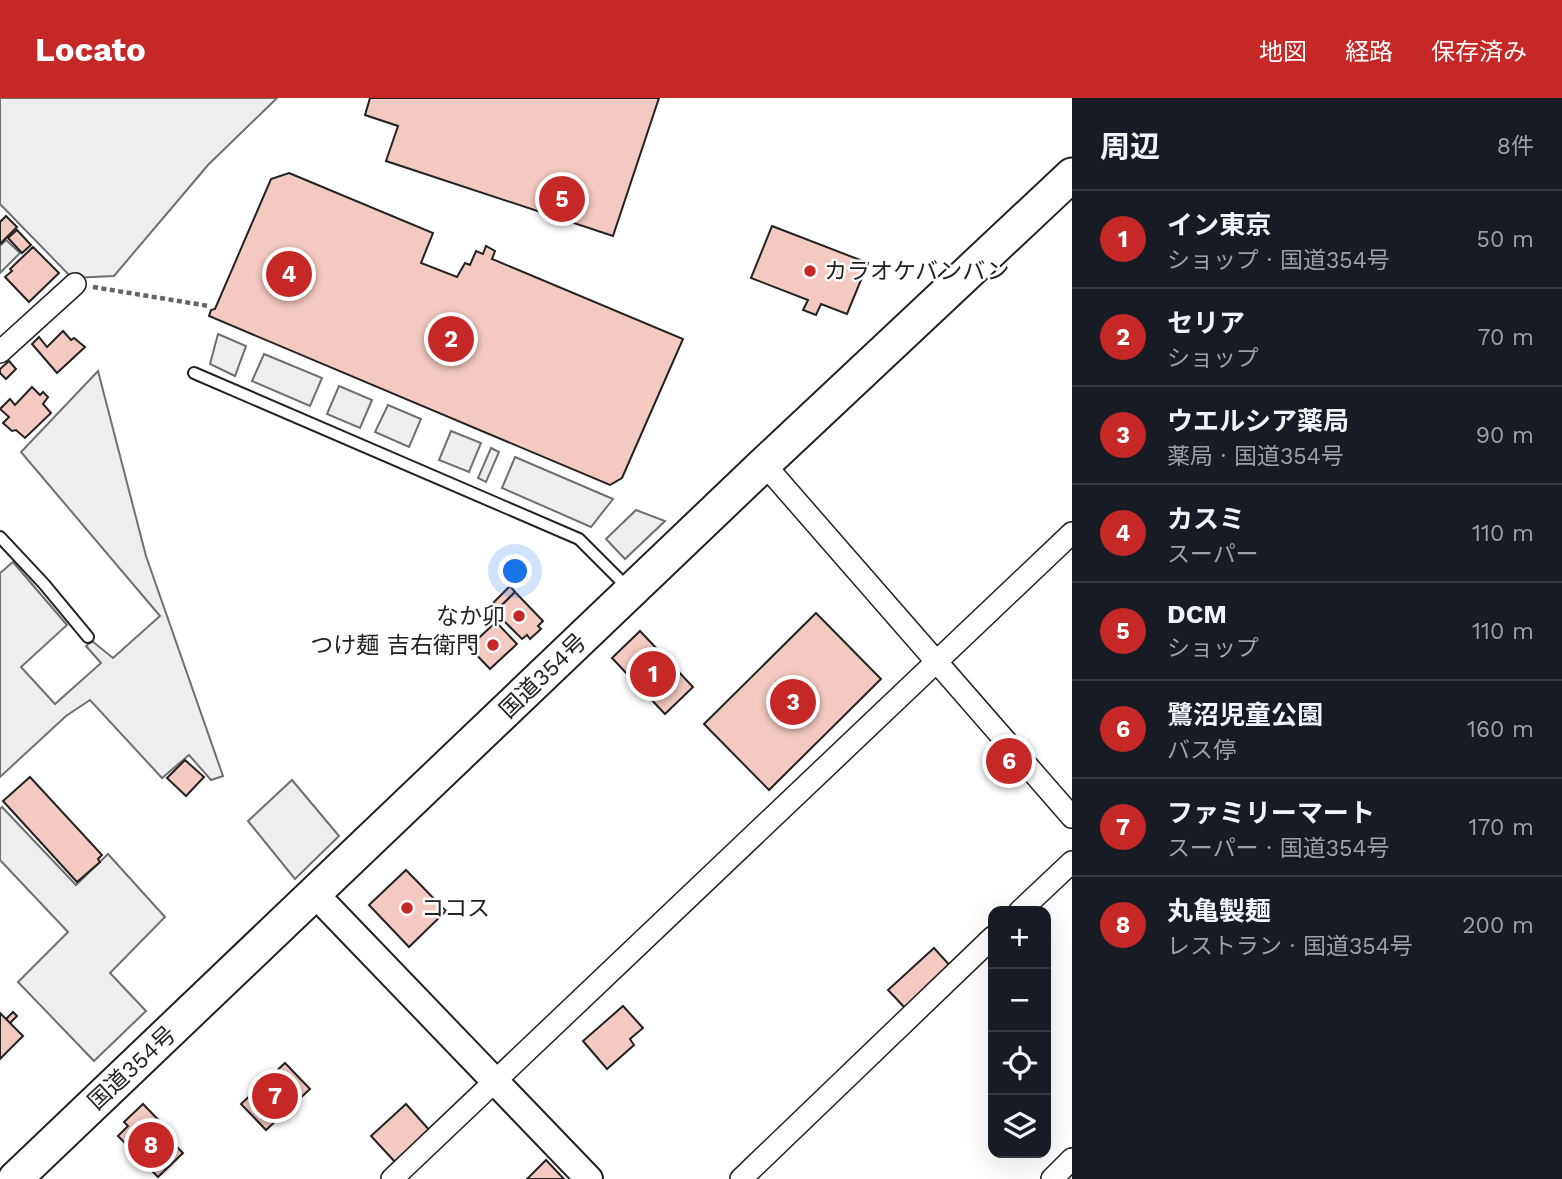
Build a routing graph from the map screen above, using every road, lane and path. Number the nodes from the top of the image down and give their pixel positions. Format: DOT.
graph roads {
  1 [pos="1072,175"];
  2 [pos="75,284"];
  3 [pos="208,306"];
  4 [pos="0,352"];
  5 [pos="194,373"];
  6 [pos="764,464"];
  7 [pos="1072,533"];
  8 [pos="0,537"];
  9 [pos="631,592"];
  10 [pos="88,637"];
  11 [pos="937,662"];
  12 [pos="1072,817"];
  13 [pos="1072,862"];
  14 [pos="315,894"];
  15 [pos="1025,906"];
  16 [pos="988,942"];
  17 [pos="495,1081"];
  18 [pos="1072,1159"];
  19 [pos="15,1179"];
  20 [pos="392,1179"];
  21 [pos="589,1179"];
  22 [pos="741,1179"];
  23 [pos="1052,1179"];
  1 -- 6 [label="highway, 国道354号"];
  2 -- 3 [label="path"];
  2 -- 4 [label="street"];
  5 -- 9 [label="lane"];
  6 -- 9 [label="highway, 国道354号"];
  6 -- 11 [label="street"];
  7 -- 11 [label="street"];
  8 -- 10 [label="lane"];
  9 -- 14 [label="highway, 国道354号"];
  11 -- 12 [label="street"];
  11 -- 17 [label="street"];
  13 -- 15 [label="street"];
  14 -- 17 [label="street"];
  14 -- 19 [label="highway, 国道354号"];
  16 -- 22 [label="street"];
  17 -- 20 [label="street"];
  17 -- 21 [label="street"];
  18 -- 23 [label="street"];
}
